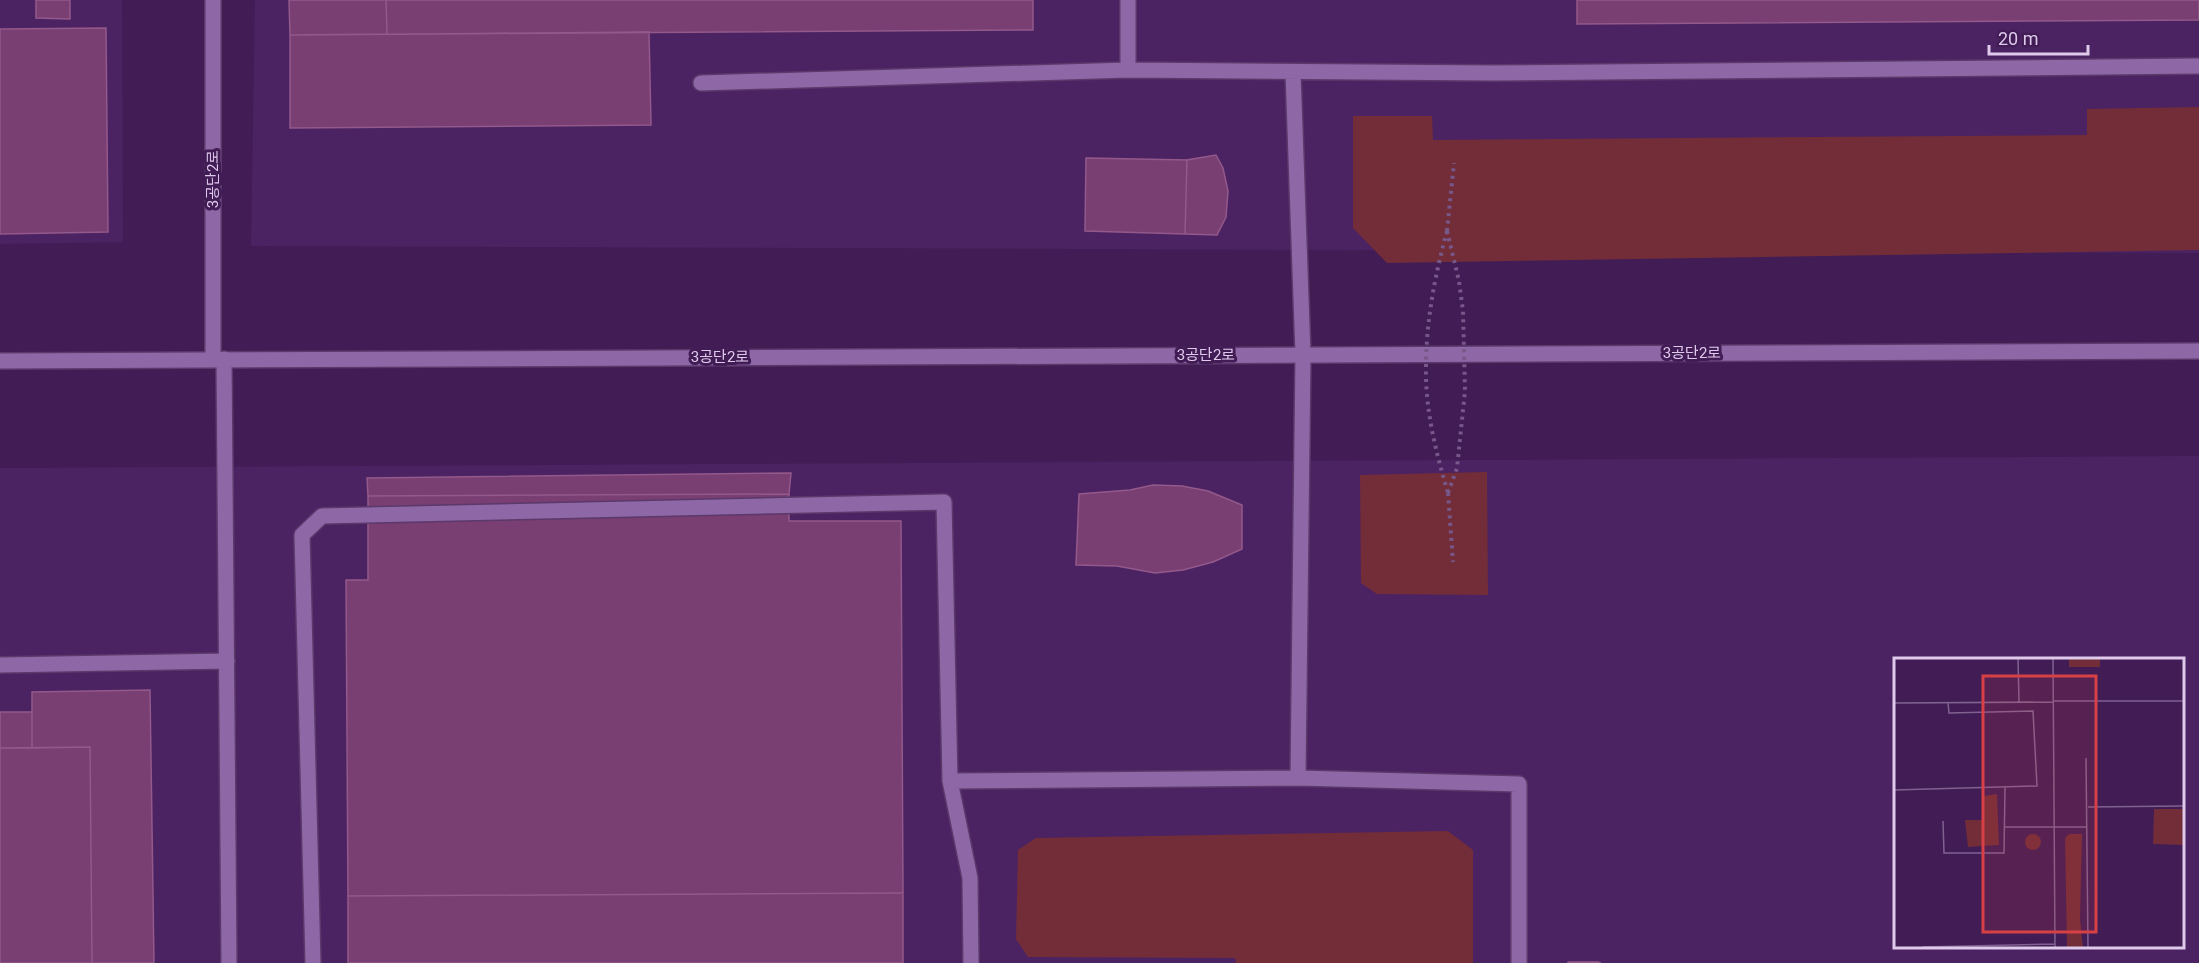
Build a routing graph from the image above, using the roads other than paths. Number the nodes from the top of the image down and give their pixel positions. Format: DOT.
graph roads {
  1 [pos="213,0"];
  2 [pos="1128,0"];
  3 [pos="2199,66"];
  4 [pos="1128,70"];
  5 [pos="1293,73"];
  6 [pos="701,82"];
  7 [pos="2199,351"];
  8 [pos="1303,354"];
  9 [pos="218,359"];
  10 [pos="0,361"];
  11 [pos="227,661"];
  12 [pos="0,665"];
  13 [pos="1298,778"];
  14 [pos="950,781"];
  15 [pos="229,963"];
  16 [pos="313,963"];
  17 [pos="971,963"];
  18 [pos="1519,963"];
  1 -- 9 [label="street, 3공단2로"];
  2 -- 4 [label="street"];
  3 -- 5 [label="street"];
  4 -- 5 [label="street"];
  4 -- 6 [label="street"];
  5 -- 8 [label="street"];
  7 -- 8 [label="street, 3공단2로"];
  8 -- 9 [label="street, 3공단2로"];
  8 -- 13 [label="street"];
  9 -- 10 [label="street, 3공단2로"];
  9 -- 11 [label="street"];
  11 -- 12 [label="street"];
  11 -- 15 [label="street"];
  13 -- 14 [label="street"];
  13 -- 18 [label="street"];
  14 -- 16 [label="street"];
  14 -- 17 [label="street"];
}
